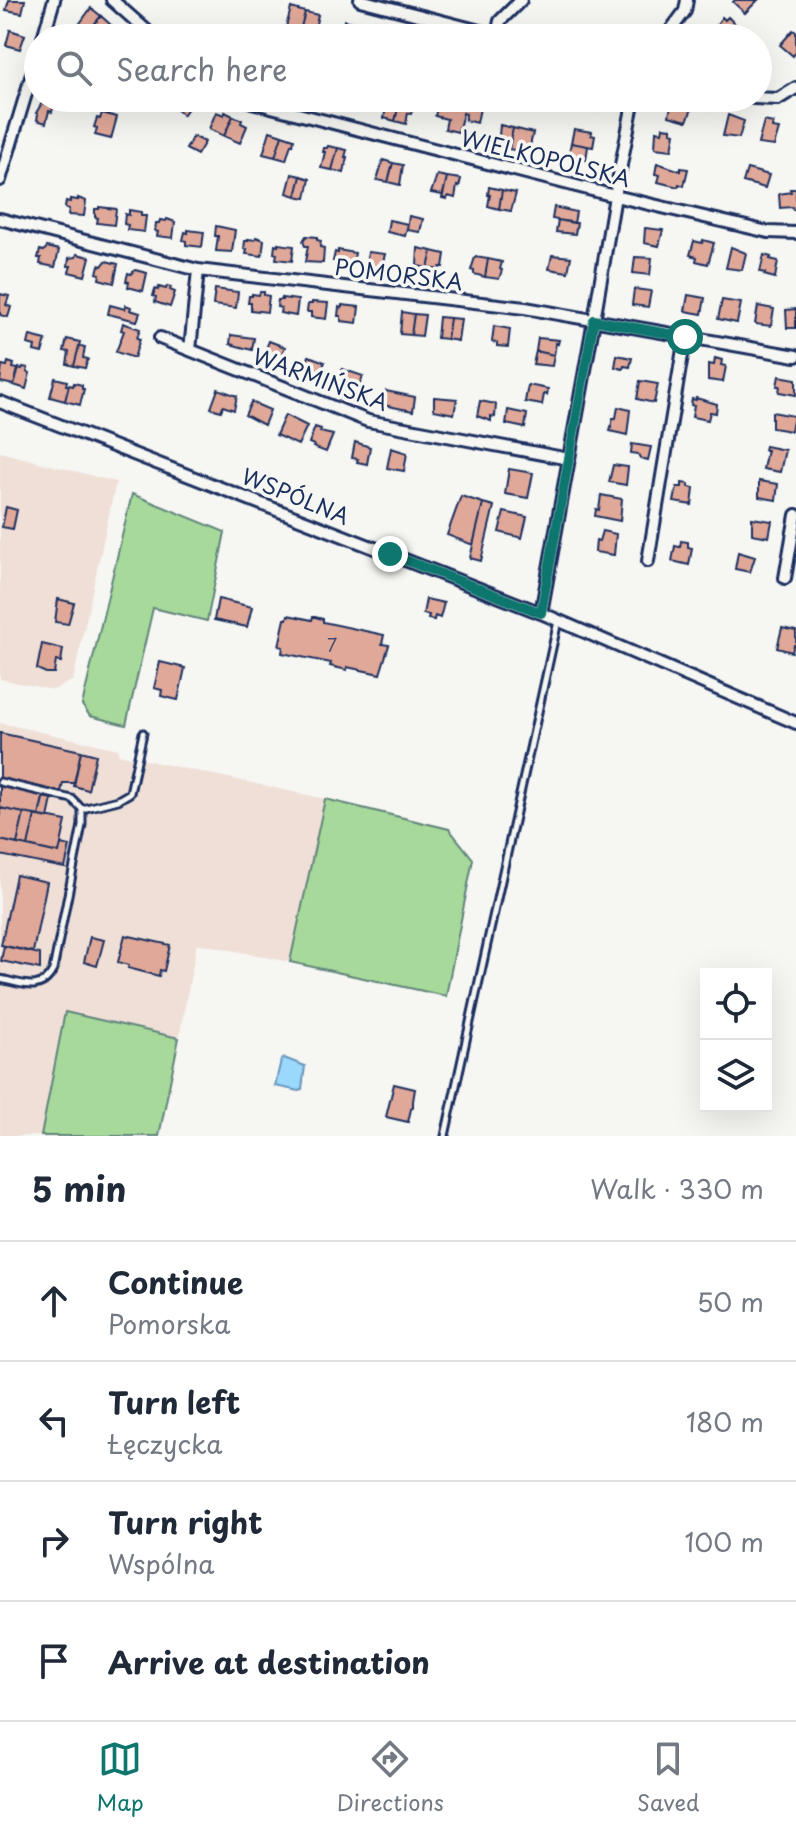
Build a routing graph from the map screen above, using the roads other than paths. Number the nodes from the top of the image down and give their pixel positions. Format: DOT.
graph roads {
  1 [pos="54,0"];
  2 [pos="112,0"];
  3 [pos="360,0"];
  4 [pos="521,0"];
  5 [pos="687,0"];
  6 [pos="47,24"];
  7 [pos="139,24"];
  8 [pos="452,24"];
  9 [pos="500,24"];
  10 [pos="675,24"];
  11 [pos="796,88"];
  12 [pos="772,99"];
  13 [pos="24,100"];
  14 [pos="291,112"];
  15 [pos="631,112"];
  16 [pos="0,180"];
  17 [pos="615,196"];
  18 [pos="0,219"];
  19 [pos="796,233"];
  20 [pos="198,270"];
  21 [pos="594,320"];
  22 [pos="685,337"];
  23 [pos="160,338"];
  24 [pos="190,350"];
  25 [pos="796,356"];
  26 [pos="0,402"];
  27 [pos="569,459"];
  28 [pos="796,515"];
  29 [pos="648,561"];
  30 [pos="785,578"];
  31 [pos="541,613"];
  32 [pos="558,621"];
  33 [pos="796,723"];
  34 [pos="143,733"];
  35 [pos="0,782"];
  36 [pos="82,809"];
  37 [pos="0,979"];
  38 [pos="445,1136"];
  1 -- 6 [label="street"];
  2 -- 7 [label="street"];
  3 -- 8 [label="street"];
  4 -- 9 [label="street"];
  5 -- 10 [label="street"];
  11 -- 12 [label="street"];
  13 -- 16 [label="street"];
  14 -- 17 [label="street, WIELKOPOLSKA"];
  15 -- 17 [label="street"];
  17 -- 19 [label="street, WIELKOPOLSKA"];
  17 -- 21 [label="street"];
  18 -- 20 [label="street, POMORSKA"];
  20 -- 21 [label="street, POMORSKA"];
  20 -- 24 [label="street"];
  21 -- 22 [label="street, POMORSKA"];
  21 -- 27 [label="street"];
  22 -- 25 [label="street, POMORSKA"];
  22 -- 29 [label="street"];
  23 -- 24 [label="street, WARMIŃSKA"];
  24 -- 27 [label="street, WARMIŃSKA"];
  26 -- 31 [label="street, WSPÓLNA"];
  27 -- 31 [label="street"];
  28 -- 30 [label="street"];
  31 -- 32 [label="street, WSPÓLNA"];
  32 -- 33 [label="street, WSPÓLNA"];
  32 -- 38 [label="lane"];
  34 -- 36 [label="lane"];
  35 -- 36 [label="lane"];
  36 -- 37 [label="lane"];
}
